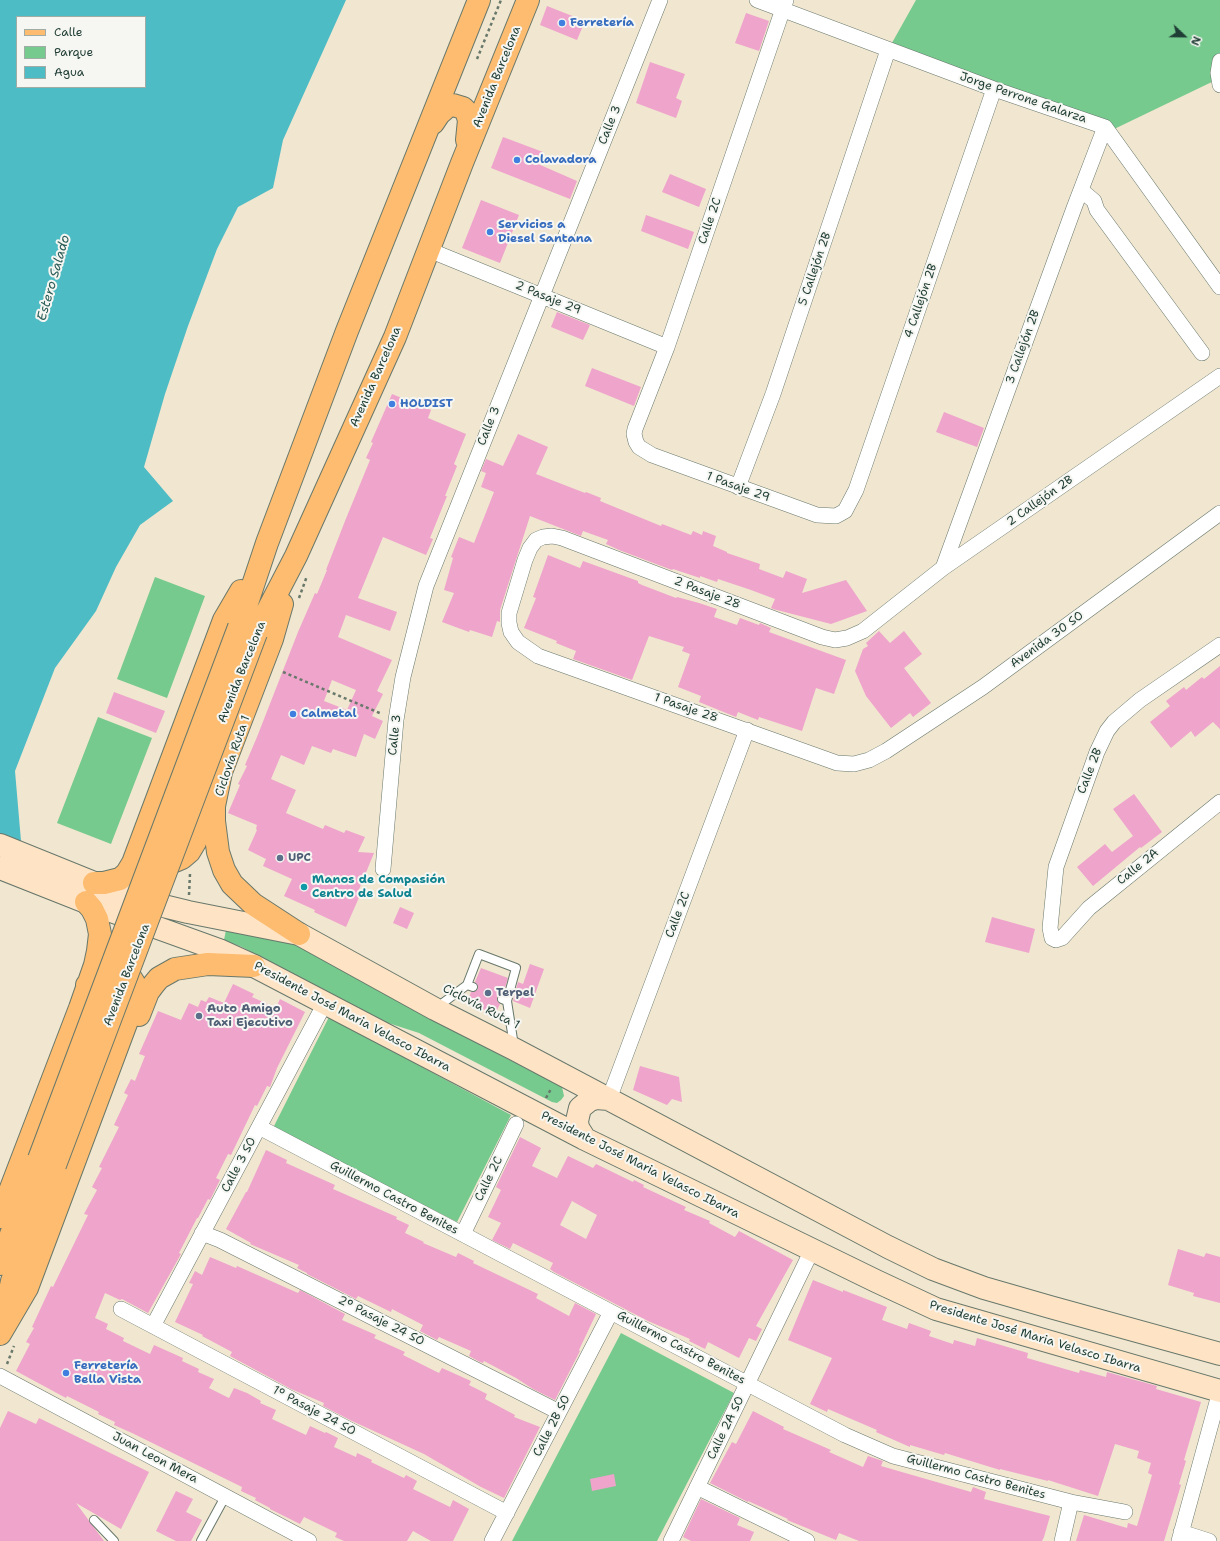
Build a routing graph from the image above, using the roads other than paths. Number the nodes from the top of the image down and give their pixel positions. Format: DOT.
graph roads {
  1 [pos="480,0"];
  2 [pos="528,0"];
  3 [pos="660,0"];
  4 [pos="757,0"];
  5 [pos="784,5"];
  6 [pos="888,50"];
  7 [pos="1220,61"];
  8 [pos="1220,85"];
  9 [pos="994,89"];
  10 [pos="1105,127"];
  11 [pos="422,142"];
  12 [pos="462,163"];
  13 [pos="1081,190"];
  14 [pos="1074,208"];
  15 [pos="1097,210"];
  16 [pos="429,250"];
  17 [pos="1220,288"];
  18 [pos="541,296"];
  19 [pos="667,348"];
  20 [pos="1202,353"];
  21 [pos="1220,376"];
  22 [pos="636,442"];
  23 [pos="738,486"];
  24 [pos="845,511"];
  25 [pos="1220,513"];
  26 [pos="267,543"];
  27 [pos="296,556"];
  28 [pos="943,568"];
  29 [pos="247,630"];
  30 [pos="863,631"];
  31 [pos="511,632"];
  32 [pos="1220,645"];
  33 [pos="747,730"];
  34 [pos="869,760"];
  35 [pos="221,772"];
  36 [pos="1220,802"];
  37 [pos="148,824"];
  38 [pos="0,846"];
  39 [pos="0,868"];
  40 [pos="383,869"];
  41 [pos="85,891"];
  42 [pos="299,934"];
  43 [pos="1062,938"];
  44 [pos="254,966"];
  45 [pos="87,985"];
  46 [pos="325,1003"];
  47 [pos="435,1008"];
  48 [pos="514,1048"];
  49 [pos="560,1073"];
  50 [pos="100,1094"];
  51 [pos="609,1099"];
  52 [pos="539,1114"];
  53 [pos="516,1124"];
  54 [pos="259,1127"];
  55 [pos="585,1139"];
  56 [pos="48,1162"];
  57 [pos="0,1217"];
  58 [pos="202,1233"];
  59 [pos="463,1234"];
  60 [pos="812,1250"];
  61 [pos="0,1264"];
  62 [pos="1050,1308"];
  63 [pos="121,1309"];
  64 [pos="611,1312"];
  65 [pos="153,1326"];
  66 [pos="0,1334"];
  67 [pos="1043,1341"];
  68 [pos="1220,1354"];
  69 [pos="0,1376"];
  70 [pos="747,1383"];
  71 [pos="1220,1391"];
  72 [pos="559,1412"];
  73 [pos="697,1487"];
  74 [pos="226,1496"];
  75 [pos="1071,1502"];
  76 [pos="1125,1512"];
  77 [pos="507,1513"];
  78 [pos="94,1520"];
  79 [pos="1180,1537"];
  80 [pos="114,1541"];
  81 [pos="202,1541"];
  82 [pos="309,1541"];
  83 [pos="492,1541"];
  84 [pos="671,1541"];
  85 [pos="807,1541"];
  86 [pos="1062,1541"];
  87 [pos="1210,1541"];
  1 -- 11 [label="main road, Avenida Barcelona"];
  2 -- 12 [label="main road, Avenida Barcelona"];
  3 -- 18 [label="street, Calle 3"];
  4 -- 5 [label="street, Jorge Perrone Galarza"];
  5 -- 6 [label="street, Jorge Perrone Galarza"];
  5 -- 19 [label="street, Calle 2C"];
  6 -- 9 [label="street, Jorge Perrone Galarza"];
  6 -- 23 [label="street, 5 Callejón 2B"];
  7 -- 8 [label="street"];
  9 -- 10 [label="street, Jorge Perrone Galarza"];
  9 -- 24 [label="street, 4 Callejón 2B"];
  10 -- 13 [label="street, 3 Callejón 2B"];
  10 -- 17 [label="street"];
  11 -- 12 [label="main road"];
  11 -- 26 [label="main road, Avenida Barcelona"];
  12 -- 16 [label="main road, Avenida Barcelona"];
  13 -- 14 [label="street, 3 Callejón 2B"];
  13 -- 15 [label="street"];
  14 -- 15 [label="street"];
  14 -- 28 [label="street, 3 Callejón 2B"];
  15 -- 20 [label="street"];
  16 -- 18 [label="street, 2 Pasaje 29"];
  16 -- 27 [label="main road, Avenida Barcelona"];
  18 -- 19 [label="street, 2 Pasaje 29"];
  18 -- 40 [label="street, Calle 3"];
  19 -- 22 [label="street, Calle 2C"];
  21 -- 28 [label="street, 2 Callejón 2B"];
  22 -- 23 [label="street, 1 Pasaje 29"];
  23 -- 24 [label="street, 1 Pasaje 29"];
  25 -- 34 [label="street, Avenida 30 SO"];
  26 -- 29 [label="main road, Avenida Barcelona"];
  26 -- 37 [label="main road"];
  27 -- 29 [label="main road, Avenida Barcelona"];
  27 -- 35 [label="main road"];
  28 -- 30 [label="street, 2 Callejón 2B"];
  29 -- 56 [label="main road, Avenida Barcelona, bridge"];
  30 -- 31 [label="street, 2 Pasaje 28"];
  31 -- 33 [label="street, 1 Pasaje 28"];
  32 -- 43 [label="street, Calle 2B"];
  33 -- 34 [label="street, 1 Pasaje 28"];
  33 -- 51 [label="street, Calle 2C"];
  35 -- 37 [label="main road"];
  35 -- 42 [label="main road"];
  36 -- 43 [label="street, Calle 2A"];
  37 -- 41 [label="main road"];
  38 -- 41 [label="main road"];
  39 -- 41 [label="main road"];
  41 -- 42 [label="main road"];
  41 -- 44 [label="main road, Presidente José Maria Velasco Ibarra"];
  41 -- 45 [label="main road"];
  42 -- 47 [label="main road"];
  44 -- 46 [label="main road, Presidente José Maria Velasco Ibarra"];
  44 -- 50 [label="main road"];
  45 -- 50 [label="main road"];
  45 -- 57 [label="main road"];
  46 -- 52 [label="main road, Presidente José Maria Velasco Ibarra"];
  46 -- 54 [label="street, Calle 3 SO"];
  47 -- 48 [label="main road"];
  47 -- 48 [label="lane"];
  48 -- 49 [label="main road"];
  49 -- 51 [label="main road"];
  49 -- 52 [label="main road"];
  50 -- 66 [label="main road"];
  51 -- 55 [label="main road"];
  51 -- 62 [label="main road"];
  52 -- 55 [label="main road, Presidente José Maria Velasco Ibarra"];
  53 -- 59 [label="street, Calle 2C"];
  54 -- 58 [label="street, Calle 3 SO"];
  54 -- 59 [label="street, Guillermo Castro Benites"];
  55 -- 60 [label="main road, Presidente José Maria Velasco Ibarra"];
  56 -- 61 [label="main road, Avenida Barcelona"];
  56 -- 66 [label="main road, Avenida Barcelona"];
  58 -- 65 [label="street, Calle 3 SO"];
  58 -- 72 [label="street, 2º Pasaje 24 SO"];
  59 -- 64 [label="street, Guillermo Castro Benites"];
  60 -- 67 [label="main road, Presidente José Maria Velasco Ibarra"];
  60 -- 70 [label="street, Calle 2A SO"];
  62 -- 67 [label="main road"];
  62 -- 68 [label="main road"];
  63 -- 65 [label="street, 1º Pasaje 24 SO"];
  64 -- 70 [label="street, Guillermo Castro Benites"];
  64 -- 72 [label="street, Calle 2B SO"];
  65 -- 77 [label="street, 1º Pasaje 24 SO"];
  67 -- 71 [label="main road, Presidente José Maria Velasco Ibarra"];
  69 -- 74 [label="street, Juan Leon Mera"];
  70 -- 73 [label="street, Calle 2A SO"];
  70 -- 75 [label="street, Guillermo Castro Benites"];
  71 -- 79 [label="street"];
  72 -- 77 [label="street, Calle 2B SO"];
  73 -- 84 [label="street, Calle 2A SO"];
  73 -- 85 [label="street"];
  74 -- 81 [label="lane"];
  74 -- 82 [label="street, Juan Leon Mera"];
  75 -- 76 [label="street, Guillermo Castro Benites"];
  75 -- 86 [label="street"];
  77 -- 83 [label="street, Calle 2B SO"];
  78 -- 80 [label="lane"];
  79 -- 87 [label="street"];
}
